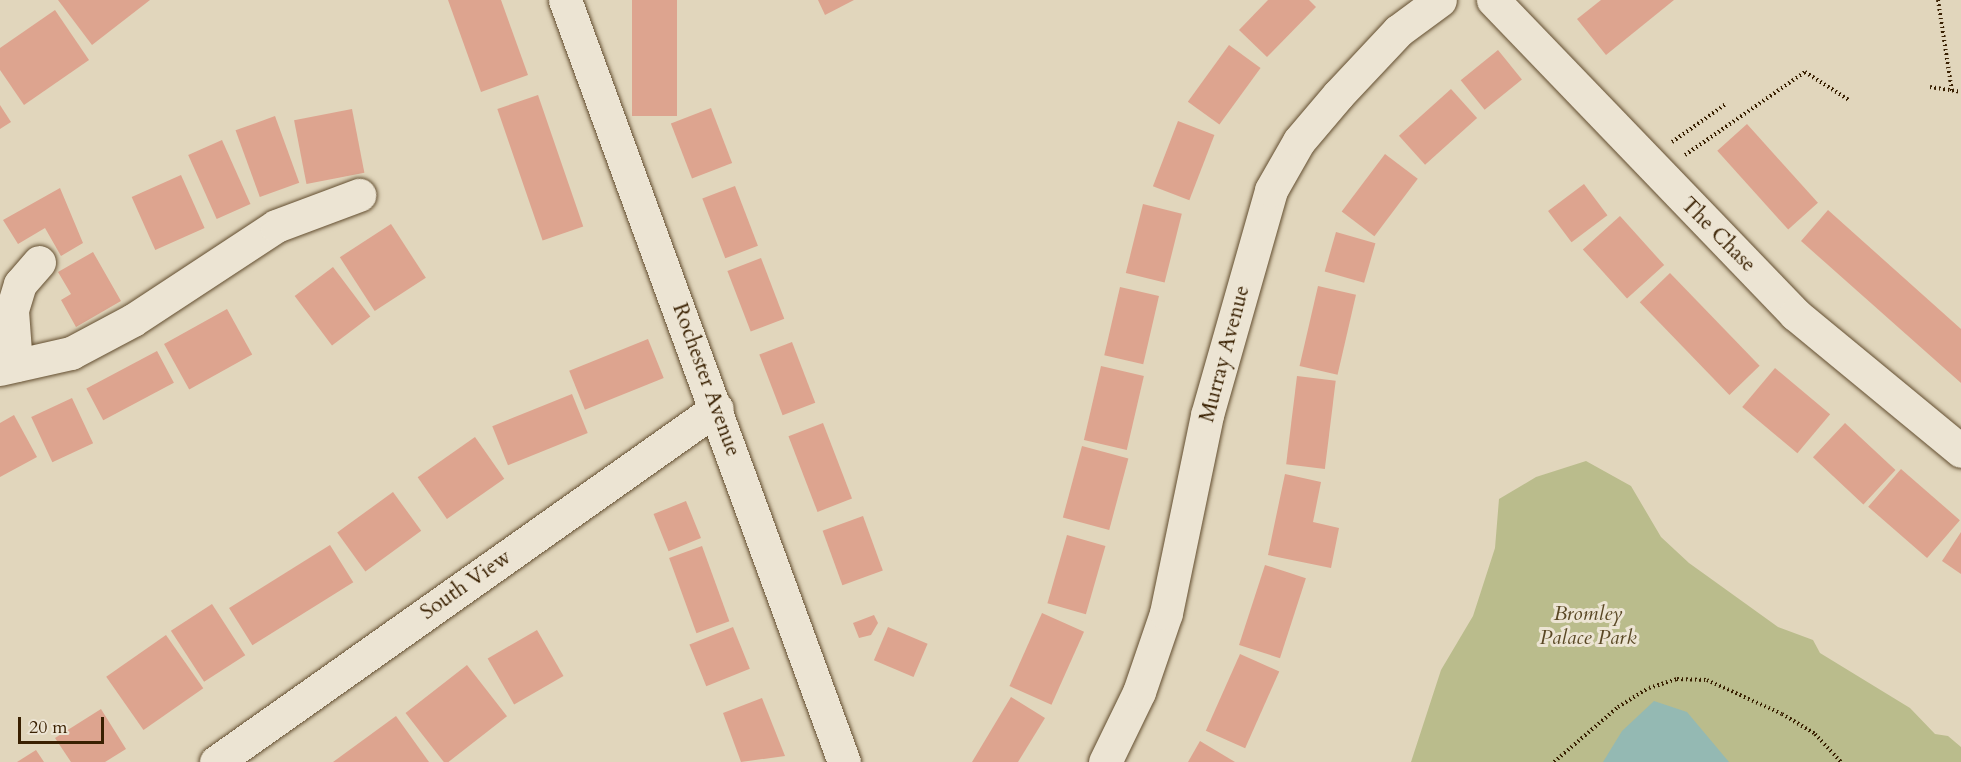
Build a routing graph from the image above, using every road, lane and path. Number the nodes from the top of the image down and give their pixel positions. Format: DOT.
graph roads {
  1 [pos="565,0"];
  2 [pos="1440,0"];
  3 [pos="1493,0"];
  4 [pos="1938,0"];
  5 [pos="1929,87"];
  6 [pos="1952,92"];
  7 [pos="1961,92"];
  8 [pos="1849,100"];
  9 [pos="1727,103"];
  10 [pos="1651,167"];
  11 [pos="359,195"];
  12 [pos="39,262"];
  13 [pos="8,367"];
  14 [pos="717,408"];
  15 [pos="1961,451"];
  16 [pos="216,762"];
  17 [pos="844,762"];
  18 [pos="1105,762"];
  19 [pos="1554,762"];
  20 [pos="1841,762"];
  1 -- 14 [label="street, Rochester Avenue"];
  2 -- 18 [label="street, Murray Avenue"];
  3 -- 10 [label="street, The Chase"];
  4 -- 6 [label="path"];
  5 -- 6 [label="path"];
  6 -- 7 [label="path"];
  8 -- 10 [label="path"];
  9 -- 10 [label="path"];
  10 -- 15 [label="street, The Chase"];
  11 -- 13 [label="street"];
  12 -- 13 [label="street"];
  14 -- 16 [label="street, South View"];
  14 -- 17 [label="street, Rochester Avenue"];
  19 -- 20 [label="path"];
}
